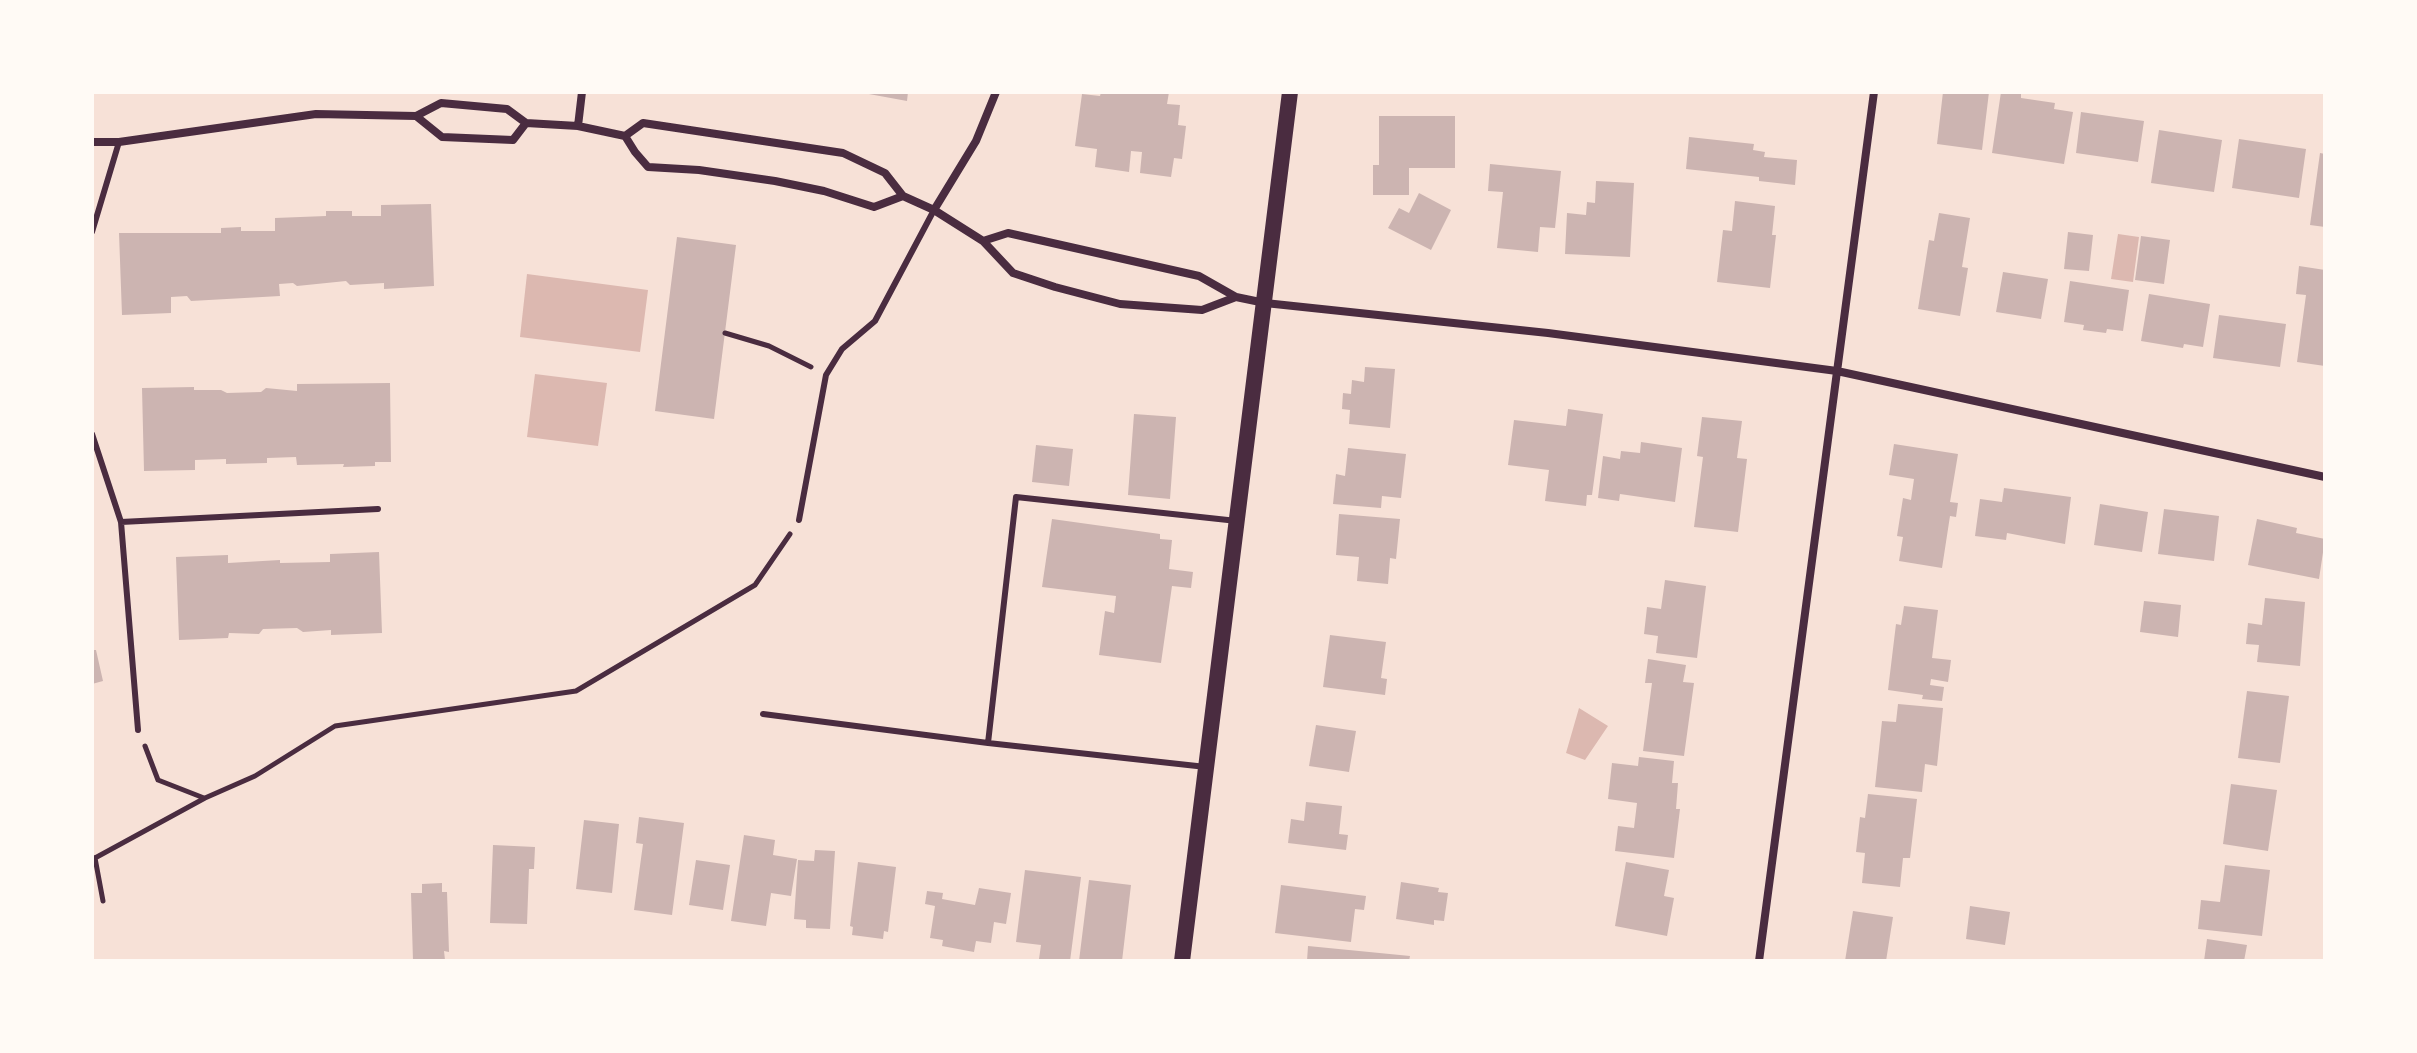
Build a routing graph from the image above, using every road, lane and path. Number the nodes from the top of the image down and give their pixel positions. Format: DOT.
graph roads {
  1 [pos="582,92"];
  2 [pos="996,92"];
  3 [pos="1290,92"];
  4 [pos="1874,92"];
  5 [pos="416,116"];
  6 [pos="526,123"];
  7 [pos="578,126"];
  8 [pos="625,136"];
  9 [pos="92,142"];
  10 [pos="119,142"];
  11 [pos="903,196"];
  12 [pos="934,210"];
  13 [pos="92,232"];
  14 [pos="983,241"];
  15 [pos="1236,297"];
  16 [pos="1265,303"];
  17 [pos="725,333"];
  18 [pos="1837,371"];
  19 [pos="826,375"];
  20 [pos="92,434"];
  21 [pos="2325,477"];
  22 [pos="378,509"];
  23 [pos="799,520"];
  24 [pos="1237,521"];
  25 [pos="121,522"];
  26 [pos="763,714"];
  27 [pos="138,730"];
  28 [pos="988,743"];
  29 [pos="1206,767"];
  30 [pos="205,798"];
  31 [pos="94,858"];
  32 [pos="103,901"];
  33 [pos="1182,961"];
  34 [pos="1759,961"];
  1 -- 7 [label="street"];
  2 -- 12 [label="street"];
  3 -- 16 [label="main road"];
  4 -- 18 [label="street"];
  5 -- 6 [label="street"];
  5 -- 6 [label="street"];
  5 -- 10 [label="street"];
  6 -- 7 [label="street"];
  7 -- 8 [label="street"];
  8 -- 11 [label="street"];
  8 -- 11 [label="street"];
  9 -- 10 [label="street"];
  10 -- 13 [label="lane"];
  11 -- 12 [label="street"];
  12 -- 14 [label="street"];
  12 -- 19 [label="lane"];
  14 -- 15 [label="street"];
  14 -- 15 [label="street"];
  15 -- 16 [label="street"];
  16 -- 18 [label="street"];
  16 -- 24 [label="main road"];
  17 -- 19 [label="path"];
  18 -- 21 [label="street"];
  18 -- 34 [label="street"];
  19 -- 23 [label="lane"];
  20 -- 25 [label="lane"];
  22 -- 25 [label="lane"];
  23 -- 30 [label="path"];
  24 -- 28 [label="lane"];
  24 -- 29 [label="main road"];
  25 -- 27 [label="lane"];
  26 -- 28 [label="lane"];
  27 -- 30 [label="path"];
  28 -- 29 [label="lane"];
  29 -- 33 [label="main road"];
  30 -- 31 [label="path"];
  31 -- 32 [label="path"];
}
